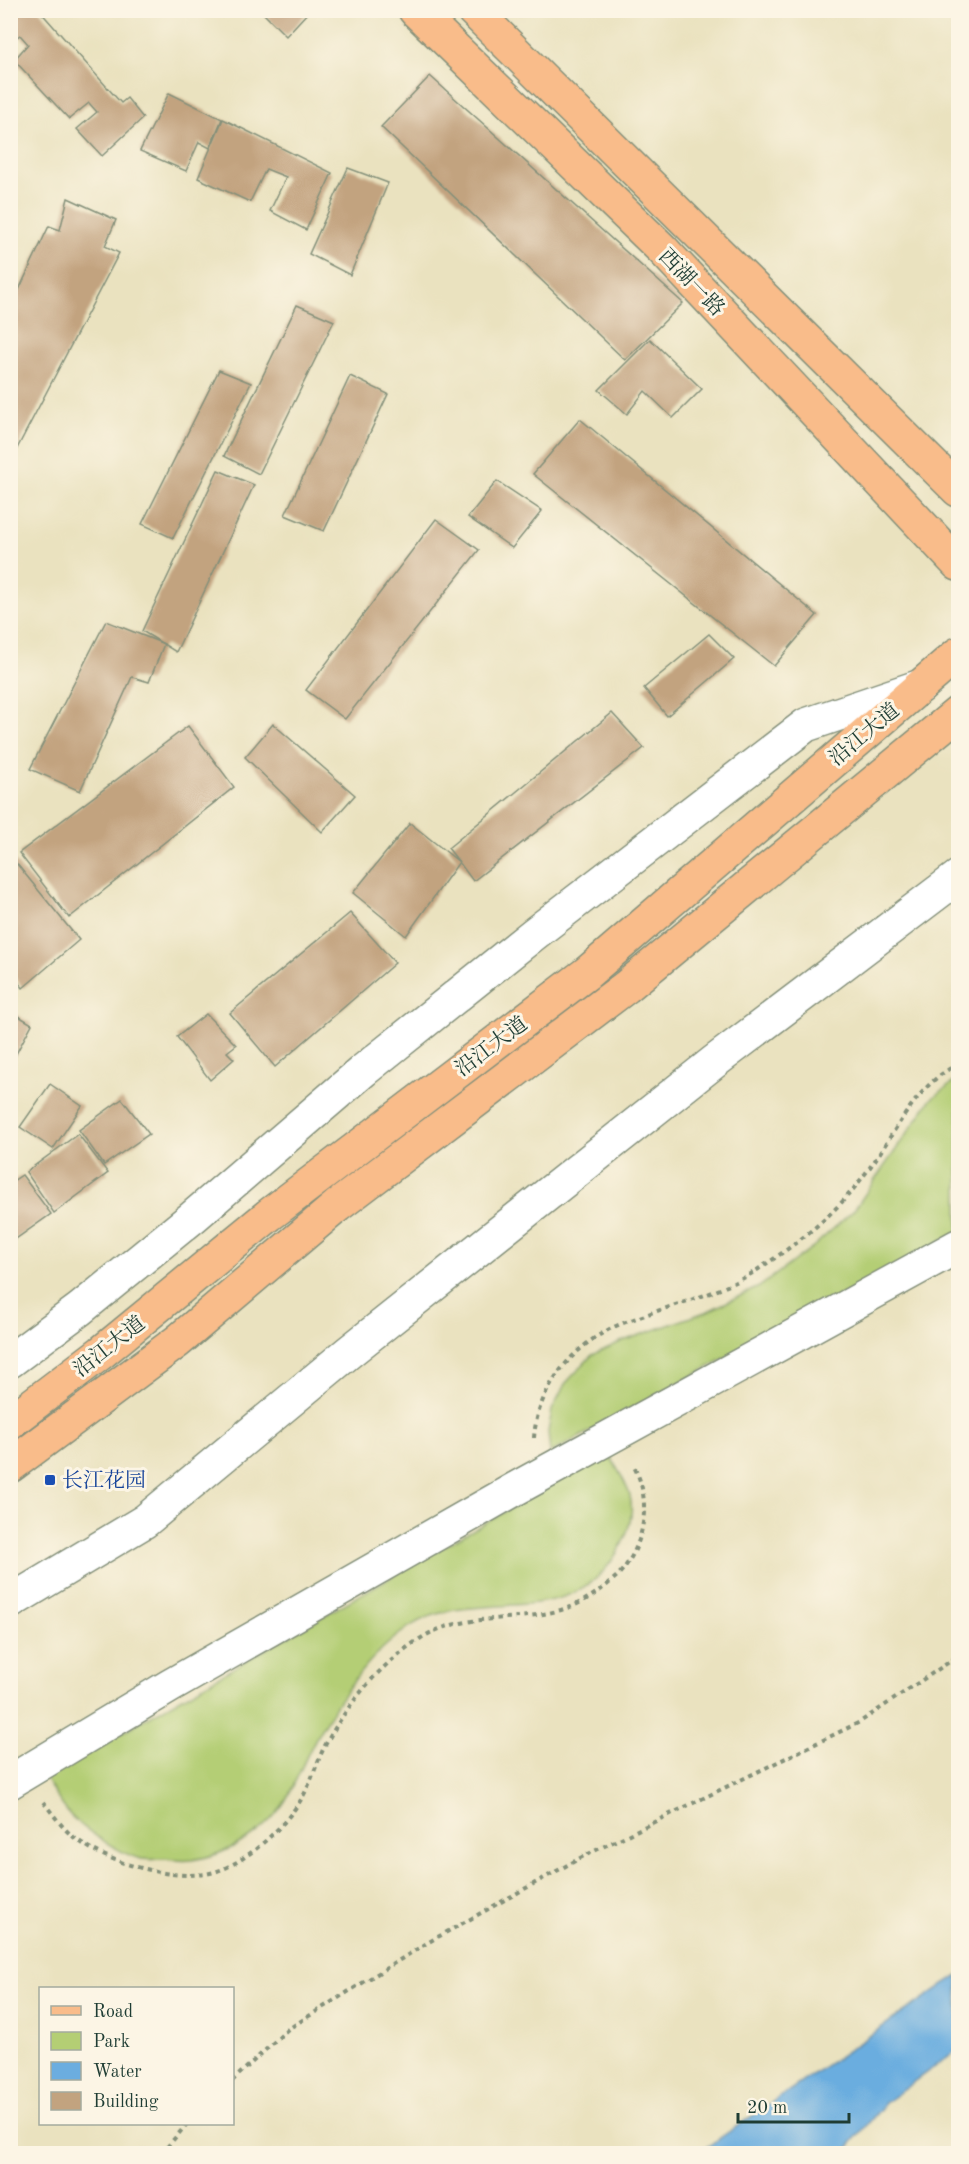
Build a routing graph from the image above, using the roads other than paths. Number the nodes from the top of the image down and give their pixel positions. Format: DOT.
graph roads {
  1 [pos="415,10"];
  2 [pos="473,10"];
  3 [pos="958,490"];
  4 [pos="958,564"];
  5 [pos="958,654"];
  6 [pos="921,686"];
  7 [pos="958,713"];
  8 [pos="958,877"];
  9 [pos="958,1246"];
  10 [pos="10,1361"];
  11 [pos="10,1422"];
  12 [pos="10,1466"];
  13 [pos="10,1602"];
  14 [pos="16,1779"];
  1 -- 4 [label="main road, 西湖一路"];
  2 -- 3 [label="main road, 西湖一路"];
  5 -- 6 [label="main road, 沿江大道"];
  6 -- 10 [label="street"];
  6 -- 11 [label="main road, 沿江大道"];
  7 -- 12 [label="main road, 沿江大道"];
  8 -- 13 [label="street"];
  9 -- 14 [label="street"];
}
